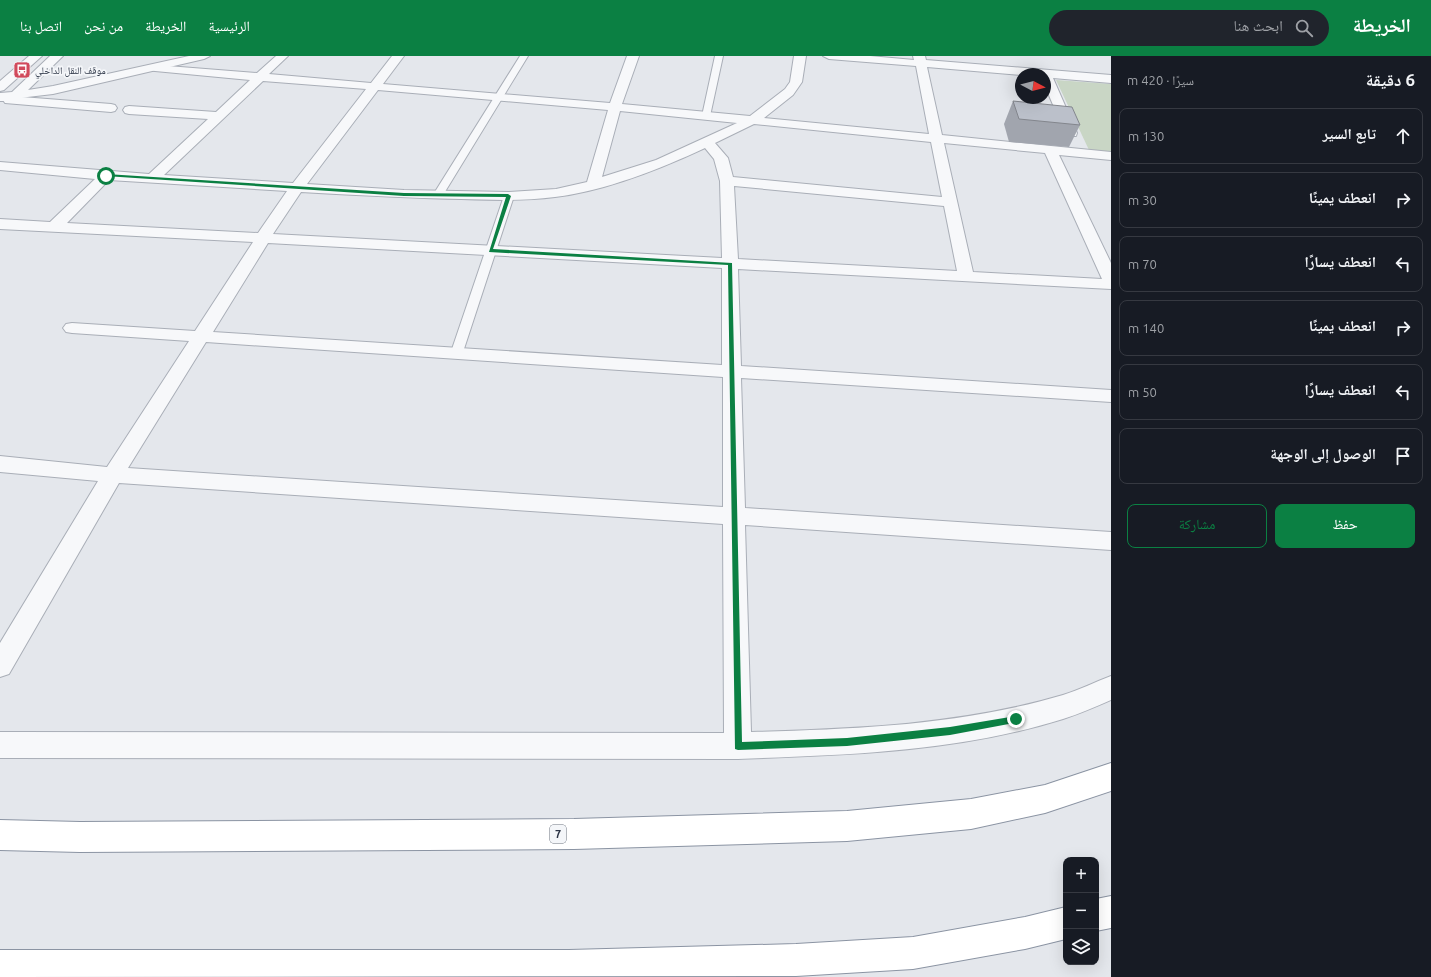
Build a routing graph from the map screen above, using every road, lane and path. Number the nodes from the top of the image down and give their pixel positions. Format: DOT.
graph roads {
  1 [pos="36,56"];
  2 [pos="57,56"];
  3 [pos="204,56"];
  4 [pos="282,56"];
  5 [pos="398,56"];
  6 [pos="524,56"];
  7 [pos="634,56"];
  8 [pos="719,56"];
  9 [pos="800,56"];
  10 [pos="829,56"];
  11 [pos="920,60"];
  12 [pos="155,68"];
  13 [pos="1015,71"];
  14 [pos="1051,74"];
  15 [pos="260,76"];
  16 [pos="1111,79"];
  17 [pos="374,86"];
  18 [pos="1051,86"];
  19 [pos="0,87"];
  20 [pos="499,96"];
  21 [pos="8,98"];
  22 [pos="615,107"];
  23 [pos="0,108"];
  24 [pos="111,108"];
  25 [pos="129,110"];
  26 [pos="218,116"];
  27 [pos="706,116"];
  28 [pos="753,120"];
  29 [pos="938,138"];
  30 [pos="707,142"];
  31 [pos="1050,150"];
  32 [pos="1080,153"];
  33 [pos="1111,156"];
  34 [pos="0,166"];
  35 [pos="106,176"];
  36 [pos="152,179"];
  37 [pos="727,181"];
  38 [pos="593,185"];
  39 [pos="296,188"];
  40 [pos="438,195"];
  41 [pos="508,196"];
  42 [pos="951,202"];
  43 [pos="0,224"];
  44 [pos="54,227"];
  45 [pos="262,238"];
  46 [pos="490,251"];
  47 [pos="730,264"];
  48 [pos="966,276"];
  49 [pos="1111,280"];
  50 [pos="1111,284"];
  51 [pos="72,328"];
  52 [pos="202,335"];
  53 [pos="457,352"];
  54 [pos="731,371"];
  55 [pos="1111,396"];
  56 [pos="0,464"];
  57 [pos="113,475"];
  58 [pos="734,516"];
  59 [pos="1111,541"];
  60 [pos="0,666"];
  61 [pos="1111,688"];
  62 [pos="0,745"];
  63 [pos="738,746"];
  64 [pos="1111,777"];
  65 [pos="0,835"];
  66 [pos="1111,912"];
  67 [pos="1099,914"];
  68 [pos="1063,923"];
  69 [pos="0,966"];
  1 -- 19 [label="street"];
  2 -- 21 [label="street"];
  3 -- 12 [label="street"];
  4 -- 15 [label="street"];
  5 -- 17 [label="street"];
  6 -- 20 [label="lane"];
  7 -- 22 [label="street"];
  8 -- 27 [label="lane"];
  9 -- 28 [label="street"];
  10 -- 11 [label="street"];
  11 -- 13 [label="street"];
  11 -- 29 [label="street"];
  12 -- 15 [label="street"];
  12 -- 21 [label="street"];
  14 -- 16 [label="street"];
  15 -- 17 [label="street"];
  15 -- 26 [label="street"];
  17 -- 20 [label="street"];
  17 -- 39 [label="street"];
  18 -- 32 [label="street"];
  20 -- 22 [label="street"];
  20 -- 40 [label="lane"];
  21 -- 23 [label="street"];
  21 -- 24 [label="street"];
  22 -- 27 [label="street"];
  22 -- 38 [label="street"];
  25 -- 26 [label="street"];
  26 -- 36 [label="street"];
  27 -- 28 [label="street"];
  28 -- 29 [label="street"];
  28 -- 30 [label="street"];
  29 -- 31 [label="street"];
  29 -- 42 [label="street"];
  30 -- 37 [label="street"];
  30 -- 38 [label="street"];
  31 -- 32 [label="street"];
  31 -- 49 [label="street"];
  32 -- 33 [label="street"];
  34 -- 35 [label="street"];
  35 -- 36 [label="street"];
  35 -- 44 [label="street"];
  36 -- 39 [label="street"];
  37 -- 42 [label="street"];
  37 -- 47 [label="street"];
  38 -- 41 [label="street"];
  39 -- 40 [label="street"];
  39 -- 45 [label="street"];
  40 -- 41 [label="street"];
  41 -- 46 [label="lane"];
  42 -- 48 [label="street"];
  43 -- 44 [label="street"];
  44 -- 45 [label="street"];
  45 -- 46 [label="street"];
  45 -- 52 [label="street"];
  46 -- 47 [label="street"];
  46 -- 53 [label="lane"];
  47 -- 48 [label="street"];
  47 -- 54 [label="street"];
  48 -- 50 [label="street"];
  51 -- 52 [label="street"];
  52 -- 53 [label="street"];
  52 -- 57 [label="street"];
  53 -- 54 [label="street"];
  54 -- 55 [label="street"];
  54 -- 58 [label="street"];
  56 -- 57 [label="street"];
  57 -- 58 [label="street"];
  57 -- 60 [label="street"];
  58 -- 59 [label="street"];
  58 -- 63 [label="street"];
  61 -- 63 [label="street"];
  62 -- 63 [label="street"];
  64 -- 65 [label="highway, 7"];
  66 -- 67 [label="highway"];
  68 -- 69 [label="highway"];
}
